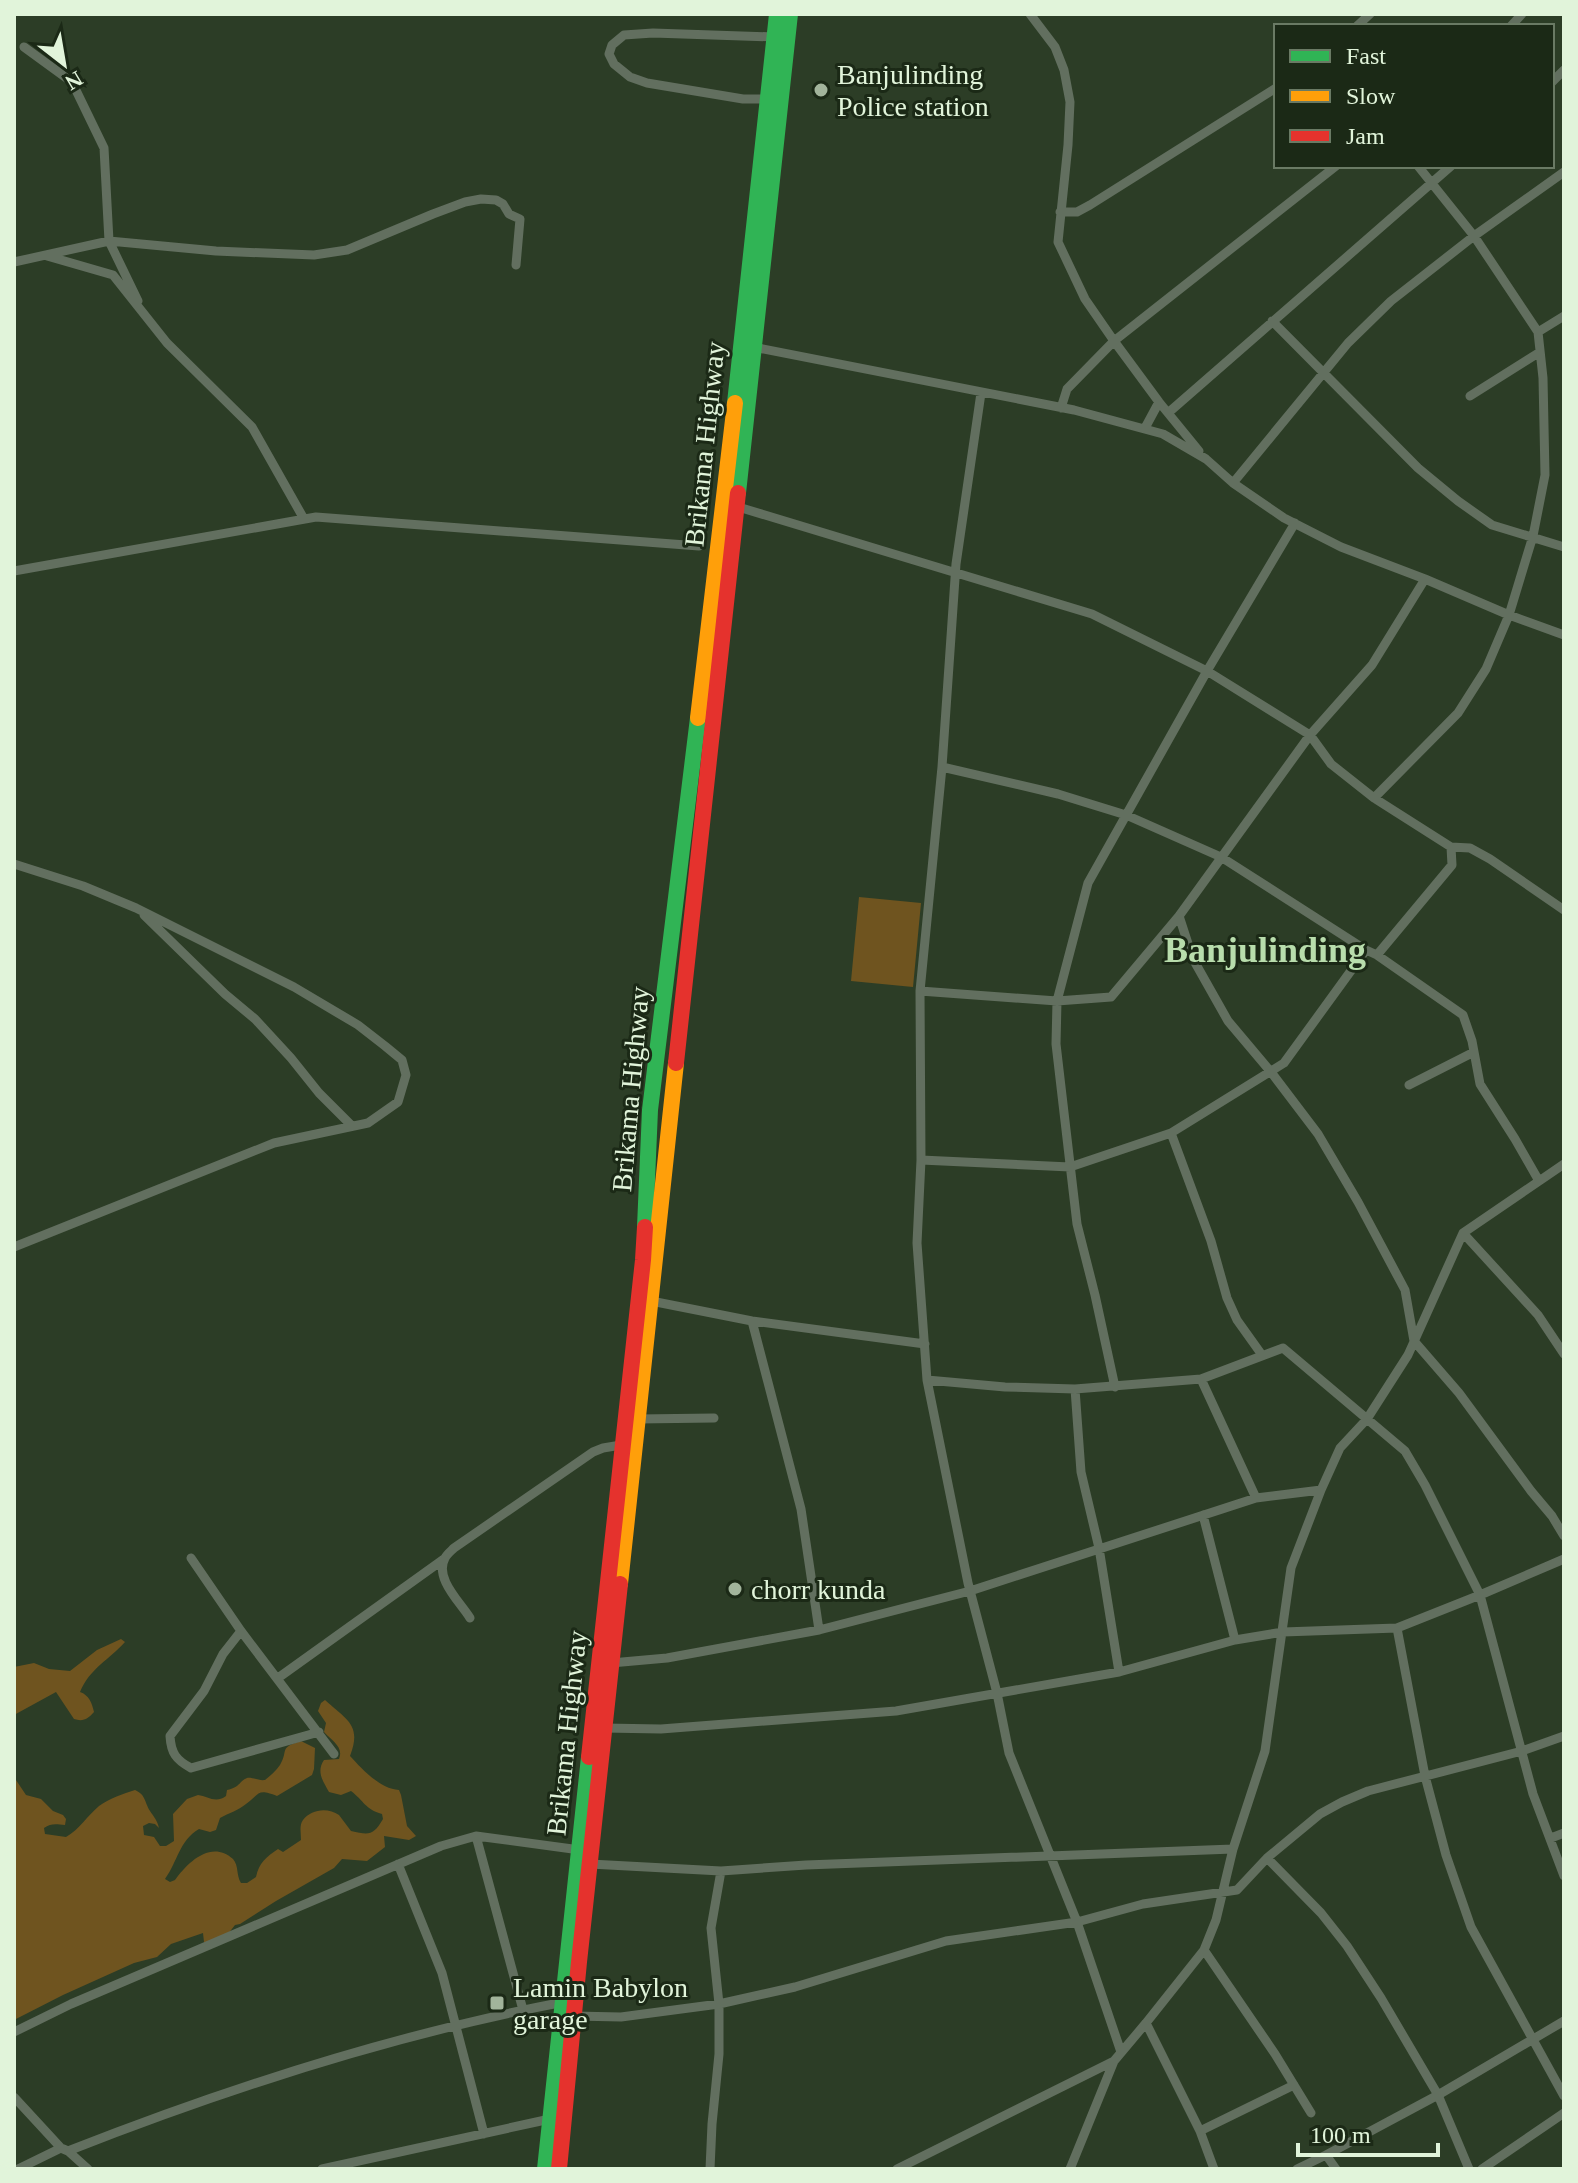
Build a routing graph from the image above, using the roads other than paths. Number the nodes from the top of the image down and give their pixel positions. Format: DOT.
graph roads {
  1 [pos="777,14"];
  2 [pos="790,14"];
  3 [pos="1030,14"];
  4 [pos="775,37"];
  5 [pos="24,47"];
  6 [pos="1274,89"];
  7 [pos="768,99"];
  8 [pos="767,168"];
  9 [pos="1333,168"];
  10 [pos="1420,168"];
  11 [pos="1448,168"];
  12 [pos="1564,172"];
  13 [pos="1431,182"];
  14 [pos="1060,212"];
  15 [pos="1474,236"];
  16 [pos="109,241"];
  17 [pos="45,256"];
  18 [pos="14,262"];
  19 [pos="516,265"];
  20 [pos="145,315"];
  21 [pos="1564,316"];
  22 [pos="1272,321"];
  23 [pos="1538,332"];
  24 [pos="1114,341"];
  25 [pos="748,346"];
  26 [pos="1540,352"];
  27 [pos="1324,372"];
  28 [pos="981,393"];
  29 [pos="1470,396"];
  30 [pos="1159,402"];
  31 [pos="1061,408"];
  32 [pos="1168,413"];
  33 [pos="1145,428"];
  34 [pos="1206,459"];
  35 [pos="1233,483"];
  36 [pos="731,504"];
  37 [pos="304,519"];
  38 [pos="1295,523"];
  39 [pos="1533,536"];
  40 [pos="699,546"];
  41 [pos="1564,547"];
  42 [pos="14,571"];
  43 [pos="956,572"];
  44 [pos="1425,579"];
  45 [pos="1509,615"];
  46 [pos="1564,635"];
  47 [pos="1207,671"];
  48 [pos="1310,735"];
  49 [pos="942,767"];
  50 [pos="1374,798"];
  51 [pos="1126,815"];
  52 [pos="1451,847"];
  53 [pos="1221,857"];
  54 [pos="14,864"];
  55 [pos="136,908"];
  56 [pos="1564,910"];
  57 [pos="1179,916"];
  58 [pos="1366,950"];
  59 [pos="1377,955"];
  60 [pos="920,991"];
  61 [pos="1057,1001"];
  62 [pos="1474,1052"];
  63 [pos="1271,1072"];
  64 [pos="1409,1085"];
  65 [pos="352,1126"];
  66 [pos="1171,1133"];
  67 [pos="921,1160"];
  68 [pos="1564,1164"];
  69 [pos="1070,1167"];
  70 [pos="1539,1181"];
  71 [pos="1463,1233"];
  72 [pos="14,1247"];
  73 [pos="651,1301"];
  74 [pos="752,1321"];
  75 [pos="1414,1341"];
  76 [pos="925,1344"];
  77 [pos="1564,1354"];
  78 [pos="1262,1355"];
  79 [pos="1201,1379"];
  80 [pos="927,1380"];
  81 [pos="1115,1387"];
  82 [pos="1075,1389"];
  83 [pos="714,1418"];
  84 [pos="638,1419"];
  85 [pos="1367,1419"];
  86 [pos="629,1444"];
  87 [pos="1321,1490"];
  88 [pos="1256,1498"];
  89 [pos="1203,1515"];
  90 [pos="1564,1536"];
  91 [pos="1099,1548"];
  92 [pos="191,1558"];
  93 [pos="444,1559"];
  94 [pos="1564,1559"];
  95 [pos="970,1591"];
  96 [pos="1480,1595"];
  97 [pos="470,1618"];
  98 [pos="1397,1628"];
  99 [pos="819,1630"];
  100 [pos="241,1631"];
  101 [pos="1283,1632"];
  102 [pos="1235,1640"];
  103 [pos="611,1663"];
  104 [pos="1119,1672"];
  105 [pos="278,1678"];
  106 [pos="997,1693"];
  107 [pos="604,1728"];
  108 [pos="319,1732"];
  109 [pos="1564,1736"];
  110 [pos="1522,1751"];
  111 [pos="334,1754"];
  112 [pos="1425,1776"];
  113 [pos="1564,1833"];
  114 [pos="476,1836"];
  115 [pos="1551,1838"];
  116 [pos="1233,1849"];
  117 [pos="1050,1855"];
  118 [pos="585,1857"];
  119 [pos="1267,1858"];
  120 [pos="398,1864"];
  121 [pos="721,1871"];
  122 [pos="1564,1876"];
  123 [pos="1224,1891"];
  124 [pos="1077,1922"];
  125 [pos="1204,1950"];
  126 [pos="719,2004"];
  127 [pos="571,2006"];
  128 [pos="523,2010"];
  129 [pos="1564,2021"];
  130 [pos="1146,2023"];
  131 [pos="454,2026"];
  132 [pos="14,2032"];
  133 [pos="1534,2040"];
  134 [pos="1118,2056"];
  135 [pos="1294,2085"];
  136 [pos="1438,2095"];
  137 [pos="1564,2096"];
  138 [pos="14,2097"];
  139 [pos="1311,2113"];
  140 [pos="1564,2113"];
  141 [pos="550,2119"];
  142 [pos="1200,2131"];
  143 [pos="484,2134"];
  144 [pos="65,2149"];
  145 [pos="1326,2155"];
  146 [pos="1071,2167"];
  147 [pos="18,2169"];
  148 [pos="88,2169"];
  149 [pos="322,2169"];
  150 [pos="545,2169"];
  151 [pos="559,2169"];
  152 [pos="710,2169"];
  153 [pos="897,2169"];
  154 [pos="1060,2169"];
  155 [pos="1214,2169"];
  156 [pos="1297,2169"];
  157 [pos="1336,2169"];
  158 [pos="1469,2169"];
  159 [pos="1482,2169"];
  1 -- 4 [label="highway, Brikama Highway"];
  2 -- 8 [label="highway, Brikama Highway"];
  3 -- 14 [label="street"];
  4 -- 7 [label="highway, Brikama Highway"];
  4 -- 7 [label="street"];
  5 -- 16 [label="street"];
  6 -- 14 [label="street"];
  7 -- 8 [label="highway, Brikama Highway"];
  8 -- 25 [label="highway, Brikama Highway"];
  9 -- 24 [label="street"];
  10 -- 13 [label="street"];
  11 -- 13 [label="street"];
  12 -- 15 [label="street"];
  13 -- 15 [label="street"];
  13 -- 22 [label="street"];
  14 -- 24 [label="street"];
  15 -- 23 [label="street"];
  15 -- 27 [label="street"];
  16 -- 17 [label="street"];
  16 -- 19 [label="street"];
  16 -- 20 [label="street"];
  17 -- 18 [label="street"];
  17 -- 20 [label="street"];
  20 -- 37 [label="street"];
  21 -- 23 [label="street"];
  22 -- 27 [label="street"];
  22 -- 32 [label="street"];
  23 -- 26 [label="street"];
  24 -- 30 [label="street"];
  24 -- 31 [label="street"];
  25 -- 28 [label="street"];
  25 -- 36 [label="highway, Brikama Highway"];
  26 -- 29 [label="street"];
  26 -- 39 [label="street"];
  27 -- 35 [label="street"];
  27 -- 39 [label="street"];
  28 -- 31 [label="street"];
  28 -- 43 [label="street"];
  30 -- 32 [label="street"];
  30 -- 33 [label="street"];
  31 -- 33 [label="street"];
  32 -- 34 [label="street"];
  33 -- 34 [label="street"];
  34 -- 35 [label="street"];
  35 -- 38 [label="street"];
  36 -- 43 [label="street"];
  36 -- 73 [label="highway, Brikama Highway"];
  36 -- 86 [label="highway, Brikama Highway"];
  37 -- 40 [label="street"];
  37 -- 42 [label="street"];
  38 -- 44 [label="street"];
  38 -- 47 [label="street"];
  39 -- 41 [label="street"];
  39 -- 45 [label="street"];
  43 -- 47 [label="street"];
  43 -- 49 [label="street"];
  44 -- 45 [label="street"];
  44 -- 48 [label="street"];
  45 -- 46 [label="street"];
  45 -- 50 [label="street"];
  47 -- 48 [label="street"];
  47 -- 51 [label="street"];
  48 -- 50 [label="street"];
  48 -- 53 [label="street"];
  49 -- 51 [label="street"];
  49 -- 60 [label="street"];
  50 -- 52 [label="street"];
  51 -- 53 [label="street"];
  51 -- 61 [label="street"];
  52 -- 56 [label="street"];
  52 -- 59 [label="street"];
  53 -- 57 [label="street"];
  53 -- 58 [label="street"];
  54 -- 55 [label="street"];
  55 -- 65 [label="street"];
  55 -- 65 [label="street"];
  57 -- 61 [label="street"];
  57 -- 63 [label="street"];
  58 -- 59 [label="street"];
  58 -- 63 [label="street"];
  59 -- 62 [label="street"];
  60 -- 61 [label="street"];
  60 -- 67 [label="street"];
  61 -- 69 [label="street"];
  62 -- 64 [label="street"];
  62 -- 70 [label="street"];
  63 -- 66 [label="street"];
  63 -- 75 [label="street"];
  65 -- 72 [label="street"];
  66 -- 69 [label="street"];
  66 -- 78 [label="street"];
  67 -- 69 [label="street"];
  67 -- 76 [label="street"];
  68 -- 70 [label="street"];
  69 -- 81 [label="street"];
  70 -- 71 [label="street"];
  71 -- 75 [label="street"];
  71 -- 77 [label="street"];
  73 -- 74 [label="street"];
  73 -- 84 [label="highway, Brikama Highway"];
  74 -- 76 [label="street"];
  74 -- 99 [label="street"];
  75 -- 85 [label="street"];
  75 -- 90 [label="street"];
  76 -- 80 [label="street"];
  78 -- 79 [label="street"];
  78 -- 85 [label="street"];
  79 -- 81 [label="street"];
  79 -- 88 [label="street"];
  80 -- 82 [label="street"];
  80 -- 95 [label="street"];
  81 -- 82 [label="street"];
  82 -- 91 [label="street"];
  83 -- 84 [label="street"];
  84 -- 86 [label="highway, Brikama Highway"];
  85 -- 87 [label="street"];
  85 -- 96 [label="street"];
  86 -- 93 [label="street"];
  86 -- 103 [label="highway, Brikama Highway"];
  86 -- 118 [label="highway, Brikama Highway"];
  87 -- 88 [label="street"];
  87 -- 101 [label="street"];
  88 -- 89 [label="street"];
  89 -- 91 [label="street"];
  89 -- 102 [label="street"];
  91 -- 95 [label="street"];
  91 -- 104 [label="street"];
  92 -- 100 [label="street"];
  93 -- 97 [label="street"];
  93 -- 105 [label="street"];
  94 -- 96 [label="street"];
  95 -- 99 [label="street"];
  95 -- 106 [label="street"];
  96 -- 98 [label="street"];
  96 -- 110 [label="street"];
  98 -- 101 [label="street"];
  98 -- 112 [label="street"];
  99 -- 103 [label="street"];
  100 -- 105 [label="street"];
  100 -- 108 [label="street"];
  101 -- 102 [label="street"];
  101 -- 116 [label="street"];
  102 -- 104 [label="street"];
  103 -- 107 [label="highway, Brikama Highway"];
  104 -- 106 [label="street"];
  105 -- 108 [label="street"];
  106 -- 107 [label="street"];
  106 -- 117 [label="street"];
  107 -- 118 [label="highway, Brikama Highway"];
  108 -- 111 [label="street"];
  109 -- 110 [label="street"];
  110 -- 112 [label="street"];
  110 -- 115 [label="street"];
  112 -- 119 [label="street"];
  112 -- 133 [label="street"];
  113 -- 115 [label="street"];
  114 -- 118 [label="street"];
  114 -- 120 [label="street"];
  114 -- 128 [label="street"];
  115 -- 122 [label="street"];
  116 -- 117 [label="street"];
  116 -- 123 [label="street"];
  117 -- 121 [label="street"];
  117 -- 124 [label="street"];
  118 -- 121 [label="street"];
  118 -- 127 [label="highway, Brikama Highway"];
  119 -- 123 [label="street"];
  119 -- 136 [label="street"];
  120 -- 131 [label="street"];
  120 -- 132 [label="street"];
  121 -- 126 [label="street"];
  123 -- 124 [label="street"];
  123 -- 125 [label="street"];
  124 -- 126 [label="street"];
  124 -- 134 [label="street"];
  125 -- 130 [label="street"];
  125 -- 135 [label="street"];
  126 -- 127 [label="street"];
  126 -- 152 [label="street"];
  127 -- 128 [label="street"];
  127 -- 141 [label="highway, Brikama Highway"];
  127 -- 151 [label="highway, Brikama Highway"];
  128 -- 131 [label="street"];
  129 -- 133 [label="street"];
  130 -- 134 [label="street"];
  130 -- 142 [label="street"];
  131 -- 143 [label="street"];
  131 -- 144 [label="street"];
  133 -- 136 [label="street"];
  133 -- 137 [label="street"];
  134 -- 146 [label="street"];
  134 -- 153 [label="street"];
  135 -- 139 [label="street"];
  135 -- 142 [label="street"];
  136 -- 145 [label="street"];
  136 -- 158 [label="street"];
  138 -- 144 [label="street"];
  140 -- 159 [label="street"];
  141 -- 143 [label="street"];
  141 -- 150 [label="highway, Brikama Highway"];
  142 -- 155 [label="street"];
  143 -- 149 [label="street"];
  144 -- 147 [label="street"];
  144 -- 148 [label="street"];
  145 -- 156 [label="street"];
  145 -- 157 [label="street"];
  146 -- 154 [label="street"];
}
